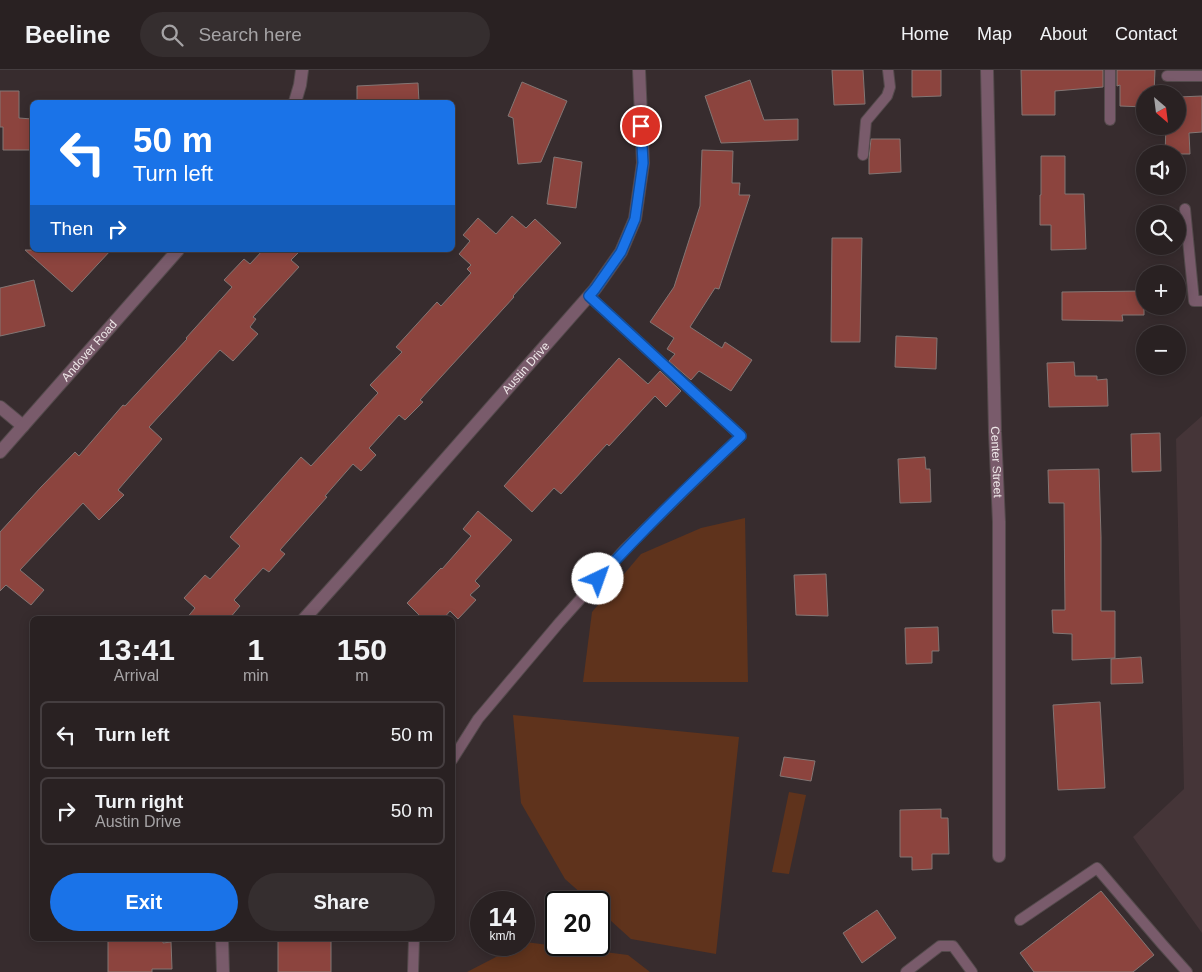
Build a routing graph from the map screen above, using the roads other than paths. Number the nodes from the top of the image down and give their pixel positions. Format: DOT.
graph roads {
  1 [pos="302,70"];
  2 [pos="639,70"];
  3 [pos="888,70"];
  4 [pos="987,70"];
  5 [pos="1110,70"];
  6 [pos="1201,74"];
  7 [pos="1167,76"];
  8 [pos="296,100"];
  9 [pos="1110,120"];
  10 [pos="863,155"];
  11 [pos="1186,219"];
  12 [pos="176,252"];
  13 [pos="589,296"];
  14 [pos="1202,301"];
  15 [pos="0,406"];
  16 [pos="23,426"];
  17 [pos="0,452"];
  18 [pos="307,616"];
  19 [pos="455,755"];
  20 [pos="999,856"];
  21 [pos="1020,920"];
  22 [pos="222,941"];
  23 [pos="414,941"];
  24 [pos="223,972"];
  25 [pos="413,972"];
  26 [pos="906,972"];
  27 [pos="972,972"];
  28 [pos="1187,972"];
  1 -- 8 [label="street"];
  2 -- 13 [label="street, Austin Drive"];
  3 -- 10 [label="lane"];
  4 -- 20 [label="street, Center Street"];
  5 -- 9 [label="lane"];
  6 -- 7 [label="lane"];
  11 -- 14 [label="lane"];
  12 -- 16 [label="street, Andover Road"];
  13 -- 18 [label="street, Austin Drive"];
  13 -- 19 [label="lane"];
  15 -- 16 [label="street"];
  16 -- 17 [label="street, Andover Road"];
  21 -- 28 [label="lane"];
  22 -- 24 [label="street"];
  23 -- 25 [label="lane"];
  26 -- 27 [label="lane"];
}
